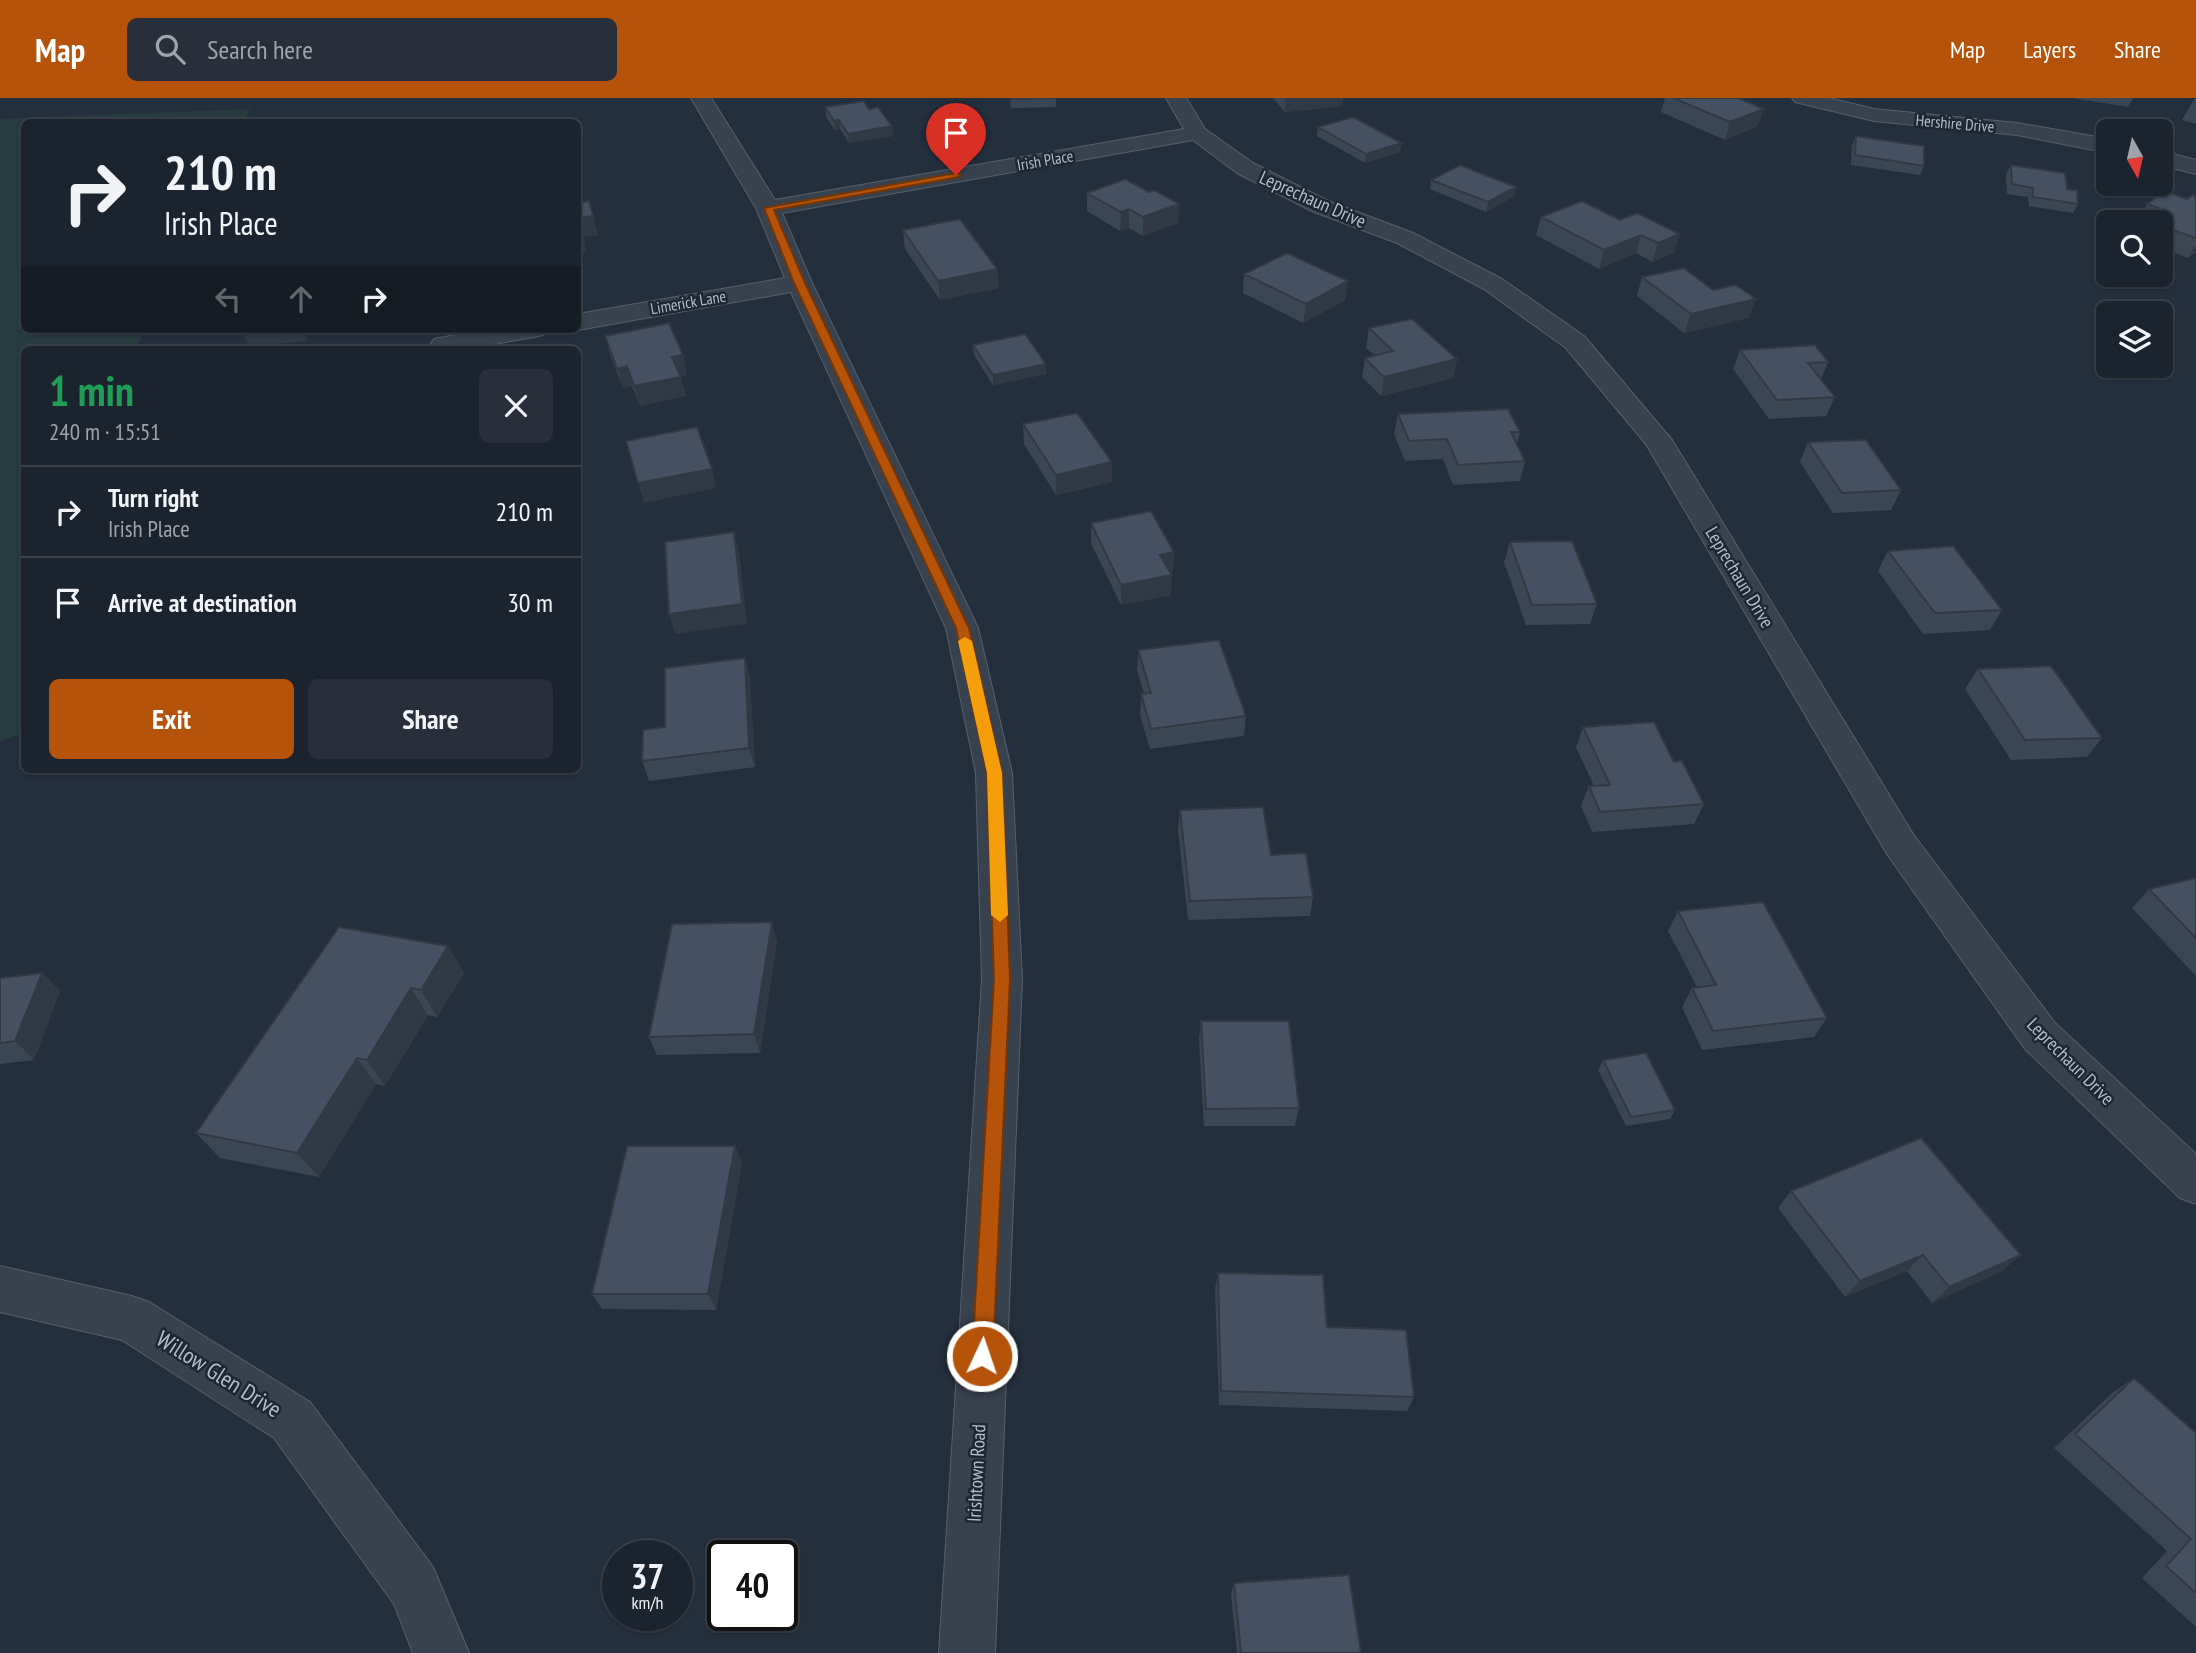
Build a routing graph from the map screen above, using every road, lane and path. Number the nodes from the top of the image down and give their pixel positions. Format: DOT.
graph roads {
  1 [pos="701,98"];
  2 [pos="1176,98"];
  3 [pos="1802,98"];
  4 [pos="1198,133"];
  5 [pos="2096,144"];
  6 [pos="2174,161"];
  7 [pos="2196,167"];
  8 [pos="768,208"];
  9 [pos="799,283"];
  10 [pos="581,320"];
  11 [pos="511,333"];
  12 [pos="443,345"];
  13 [pos="2196,1182"];
  14 [pos="0,1289"];
  15 [pos="441,1653"];
  16 [pos="967,1653"];
  1 -- 8 [label="street, Irishtown Road"];
  2 -- 4 [label="street, Leprechaun Drive"];
  3 -- 5 [label="street, Hershire Drive"];
  4 -- 8 [label="street, Irish Place"];
  4 -- 13 [label="street, Leprechaun Drive"];
  6 -- 7 [label="street"];
  8 -- 9 [label="street, Irishtown Road"];
  9 -- 10 [label="street, Limerick Lane"];
  9 -- 16 [label="street, Irishtown Road"];
  11 -- 12 [label="street"];
  14 -- 15 [label="street, Willow Glen Drive"];
}
